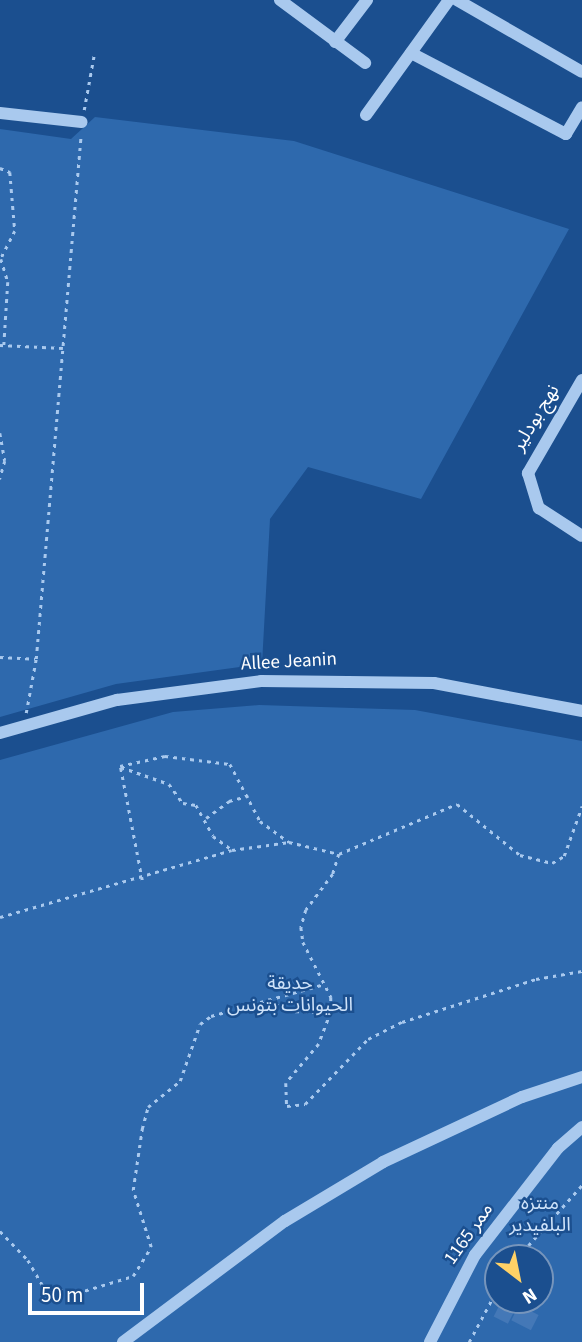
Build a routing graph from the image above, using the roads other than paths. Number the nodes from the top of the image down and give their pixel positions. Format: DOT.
graph roads {
  1 [pos="280,0"];
  2 [pos="367,0"];
  3 [pos="449,0"];
  4 [pos="457,0"];
  5 [pos="335,42"];
  6 [pos="411,53"];
  7 [pos="365,63"];
  8 [pos="582,72"];
  9 [pos="582,107"];
  10 [pos="0,113"];
  11 [pos="366,115"];
  12 [pos="82,122"];
  13 [pos="582,380"];
  14 [pos="582,536"];
  15 [pos="582,711"];
  16 [pos="0,733"];
  17 [pos="582,1077"];
  18 [pos="582,1127"];
  19 [pos="123,1342"];
  20 [pos="430,1342"];
  1 -- 5 [label="street"];
  2 -- 5 [label="street"];
  3 -- 6 [label="street"];
  4 -- 8 [label="street"];
  5 -- 7 [label="street"];
  6 -- 9 [label="street"];
  6 -- 11 [label="street"];
  10 -- 12 [label="street"];
  13 -- 14 [label="street, نهج بودلير"];
  15 -- 16 [label="street, Allee Jeanin"];
  17 -- 19 [label="street"];
  18 -- 20 [label="street, ممر 1165"];
}
